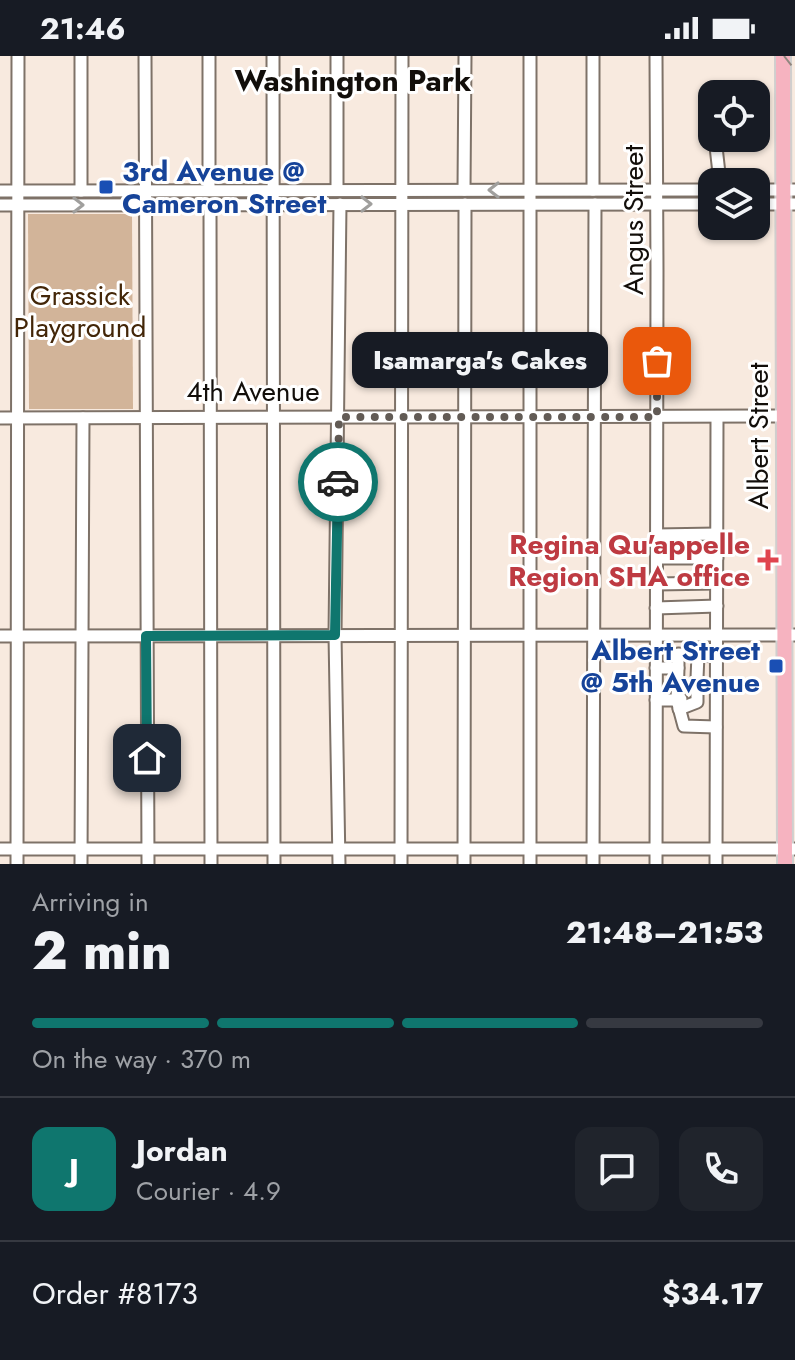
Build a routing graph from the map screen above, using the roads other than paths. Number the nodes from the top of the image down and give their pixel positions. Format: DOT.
graph roads {
  1 [pos="18,56"];
  2 [pos="81,56"];
  3 [pos="145,56"];
  4 [pos="209,56"];
  5 [pos="273,56"];
  6 [pos="337,56"];
  7 [pos="402,56"];
  8 [pos="465,56"];
  9 [pos="530,56"];
  10 [pos="593,56"];
  11 [pos="656,56"];
  12 [pos="783,56"];
  13 [pos="145,190"];
  14 [pos="209,190"];
  15 [pos="274,190"];
  16 [pos="337,190"];
  17 [pos="402,190"];
  18 [pos="464,190"];
  19 [pos="529,190"];
  20 [pos="593,190"];
  21 [pos="657,190"];
  22 [pos="698,190"];
  23 [pos="0,191"];
  24 [pos="18,191"];
  25 [pos="81,191"];
  26 [pos="789,197"];
  27 [pos="145,204"];
  28 [pos="210,204"];
  29 [pos="274,204"];
  30 [pos="340,204"];
  31 [pos="402,204"];
  32 [pos="465,204"];
  33 [pos="529,204"];
  34 [pos="595,204"];
  35 [pos="657,204"];
  36 [pos="698,204"];
  37 [pos="0,205"];
  38 [pos="18,205"];
  39 [pos="790,416"];
  40 [pos="210,417"];
  41 [pos="274,417"];
  42 [pos="339,417"];
  43 [pos="402,417"];
  44 [pos="465,417"];
  45 [pos="529,417"];
  46 [pos="594,417"];
  47 [pos="657,417"];
  48 [pos="717,417"];
  49 [pos="0,418"];
  50 [pos="18,418"];
  51 [pos="83,418"];
  52 [pos="145,418"];
  53 [pos="717,534"];
  54 [pos="656,535"];
  55 [pos="657,558"];
  56 [pos="717,558"];
  57 [pos="717,583"];
  58 [pos="656,584"];
  59 [pos="717,606"];
  60 [pos="656,608"];
  61 [pos="275,635"];
  62 [pos="335,635"];
  63 [pos="464,635"];
  64 [pos="530,635"];
  65 [pos="595,635"];
  66 [pos="656,635"];
  67 [pos="717,635"];
  68 [pos="0,636"];
  69 [pos="17,636"];
  70 [pos="82,636"];
  71 [pos="146,636"];
  72 [pos="209,636"];
  73 [pos="401,636"];
  74 [pos="790,636"];
  75 [pos="698,655"];
  76 [pos="717,656"];
  77 [pos="656,668"];
  78 [pos="685,676"];
  79 [pos="687,698"];
  80 [pos="656,700"];
  81 [pos="716,727"];
  82 [pos="0,849"];
  83 [pos="17,849"];
  84 [pos="81,849"];
  85 [pos="148,849"];
  86 [pos="211,849"];
  87 [pos="274,849"];
  88 [pos="339,849"];
  89 [pos="401,849"];
  90 [pos="464,849"];
  91 [pos="530,849"];
  92 [pos="593,849"];
  93 [pos="656,849"];
  94 [pos="716,849"];
  95 [pos="789,854"];
  96 [pos="17,864"];
  97 [pos="81,864"];
  98 [pos="148,864"];
  99 [pos="211,864"];
  100 [pos="274,864"];
  101 [pos="339,864"];
  102 [pos="401,864"];
  103 [pos="464,864"];
  104 [pos="530,864"];
  105 [pos="593,864"];
  106 [pos="656,864"];
  107 [pos="716,864"];
  1 -- 24 [label="street"];
  2 -- 25 [label="street"];
  3 -- 13 [label="street"];
  4 -- 14 [label="street"];
  5 -- 15 [label="street"];
  6 -- 16 [label="street"];
  7 -- 17 [label="street"];
  8 -- 18 [label="street"];
  9 -- 19 [label="street"];
  10 -- 20 [label="street"];
  11 -- 21 [label="street, Angus Street"];
  12 -- 26 [label="main road, Albert Street"];
  13 -- 14 [label="street"];
  13 -- 25 [label="street"];
  13 -- 27 [label="street"];
  14 -- 15 [label="street"];
  15 -- 16 [label="street"];
  15 -- 29 [label="street"];
  16 -- 17 [label="street"];
  17 -- 18 [label="street"];
  17 -- 31 [label="street"];
  19 -- 18 [label="street, one-way"];
  19 -- 20 [label="street"];
  19 -- 33 [label="street"];
  20 -- 21 [label="street"];
  21 -- 22 [label="street"];
  21 -- 35 [label="street, Angus Street"];
  23 -- 24 [label="street"];
  24 -- 25 [label="street"];
  24 -- 38 [label="street"];
  26 -- 39 [label="main road, Albert Street"];
  27 -- 28 [label="street"];
  38 -- 27 [label="street, one-way"];
  27 -- 52 [label="street"];
  28 -- 29 [label="street"];
  28 -- 40 [label="street"];
  29 -- 30 [label="street"];
  29 -- 41 [label="street"];
  30 -- 31 [label="street, one-way"];
  30 -- 42 [label="street"];
  31 -- 32 [label="street"];
  31 -- 43 [label="street"];
  32 -- 33 [label="street"];
  32 -- 44 [label="street"];
  33 -- 34 [label="street"];
  33 -- 45 [label="street"];
  34 -- 35 [label="street"];
  34 -- 46 [label="street"];
  35 -- 36 [label="street"];
  35 -- 47 [label="street, Angus Street"];
  37 -- 38 [label="street"];
  38 -- 50 [label="street"];
  39 -- 48 [label="street, 4th Avenue"];
  39 -- 74 [label="main road, Albert Street"];
  40 -- 41 [label="street, 4th Avenue"];
  40 -- 52 [label="street, 4th Avenue"];
  40 -- 72 [label="street"];
  41 -- 42 [label="street, 4th Avenue"];
  41 -- 61 [label="street"];
  42 -- 43 [label="street, 4th Avenue"];
  42 -- 62 [label="street"];
  43 -- 44 [label="street, 4th Avenue"];
  43 -- 73 [label="street"];
  44 -- 45 [label="street, 4th Avenue"];
  44 -- 63 [label="street"];
  45 -- 46 [label="street, 4th Avenue"];
  45 -- 64 [label="street"];
  46 -- 47 [label="street, 4th Avenue"];
  46 -- 65 [label="street"];
  47 -- 48 [label="street, 4th Avenue"];
  47 -- 54 [label="street, Angus Street"];
  48 -- 53 [label="street"];
  49 -- 50 [label="street, 4th Avenue"];
  50 -- 51 [label="street, 4th Avenue"];
  50 -- 69 [label="street"];
  51 -- 52 [label="street, 4th Avenue"];
  51 -- 70 [label="street"];
  52 -- 71 [label="street"];
  53 -- 54 [label="street"];
  53 -- 56 [label="street"];
  54 -- 55 [label="street, Angus Street"];
  55 -- 56 [label="street"];
  55 -- 58 [label="street, Angus Street"];
  56 -- 57 [label="street"];
  57 -- 58 [label="street"];
  57 -- 59 [label="street"];
  58 -- 60 [label="street, Angus Street"];
  59 -- 60 [label="street"];
  59 -- 67 [label="street"];
  60 -- 66 [label="street, Angus Street"];
  61 -- 62 [label="street"];
  61 -- 72 [label="street"];
  61 -- 87 [label="street"];
  62 -- 73 [label="street"];
  62 -- 88 [label="street"];
  63 -- 64 [label="street"];
  63 -- 73 [label="street"];
  63 -- 90 [label="street"];
  64 -- 65 [label="street"];
  64 -- 91 [label="street"];
  65 -- 66 [label="street"];
  65 -- 92 [label="street"];
  66 -- 67 [label="street"];
  66 -- 77 [label="street, Angus Street"];
  67 -- 74 [label="street"];
  67 -- 76 [label="street"];
  68 -- 69 [label="street"];
  69 -- 70 [label="street"];
  69 -- 83 [label="street"];
  70 -- 71 [label="street"];
  70 -- 84 [label="street"];
  71 -- 72 [label="street"];
  71 -- 85 [label="street"];
  72 -- 86 [label="street"];
  73 -- 89 [label="street"];
  74 -- 95 [label="main road, Albert Street"];
  75 -- 76 [label="street"];
  75 -- 78 [label="street"];
  75 -- 78 [label="street"];
  76 -- 81 [label="street"];
  77 -- 78 [label="street"];
  77 -- 80 [label="street, Angus Street"];
  78 -- 79 [label="street"];
  79 -- 80 [label="street"];
  79 -- 81 [label="street"];
  80 -- 93 [label="street, Angus Street"];
  81 -- 94 [label="street"];
  82 -- 83 [label="street"];
  83 -- 84 [label="street"];
  83 -- 96 [label="street"];
  84 -- 85 [label="street"];
  84 -- 97 [label="street"];
  85 -- 86 [label="street"];
  85 -- 98 [label="street"];
  86 -- 87 [label="street"];
  86 -- 99 [label="street"];
  87 -- 88 [label="street"];
  87 -- 100 [label="street"];
  88 -- 89 [label="street"];
  88 -- 101 [label="street"];
  89 -- 90 [label="street"];
  89 -- 102 [label="street"];
  90 -- 91 [label="street"];
  90 -- 103 [label="street"];
  91 -- 92 [label="street"];
  91 -- 104 [label="street"];
  92 -- 93 [label="street"];
  92 -- 105 [label="street"];
  93 -- 94 [label="street"];
  93 -- 106 [label="street, Angus Street"];
  94 -- 95 [label="street"];
  94 -- 107 [label="street"];
}
